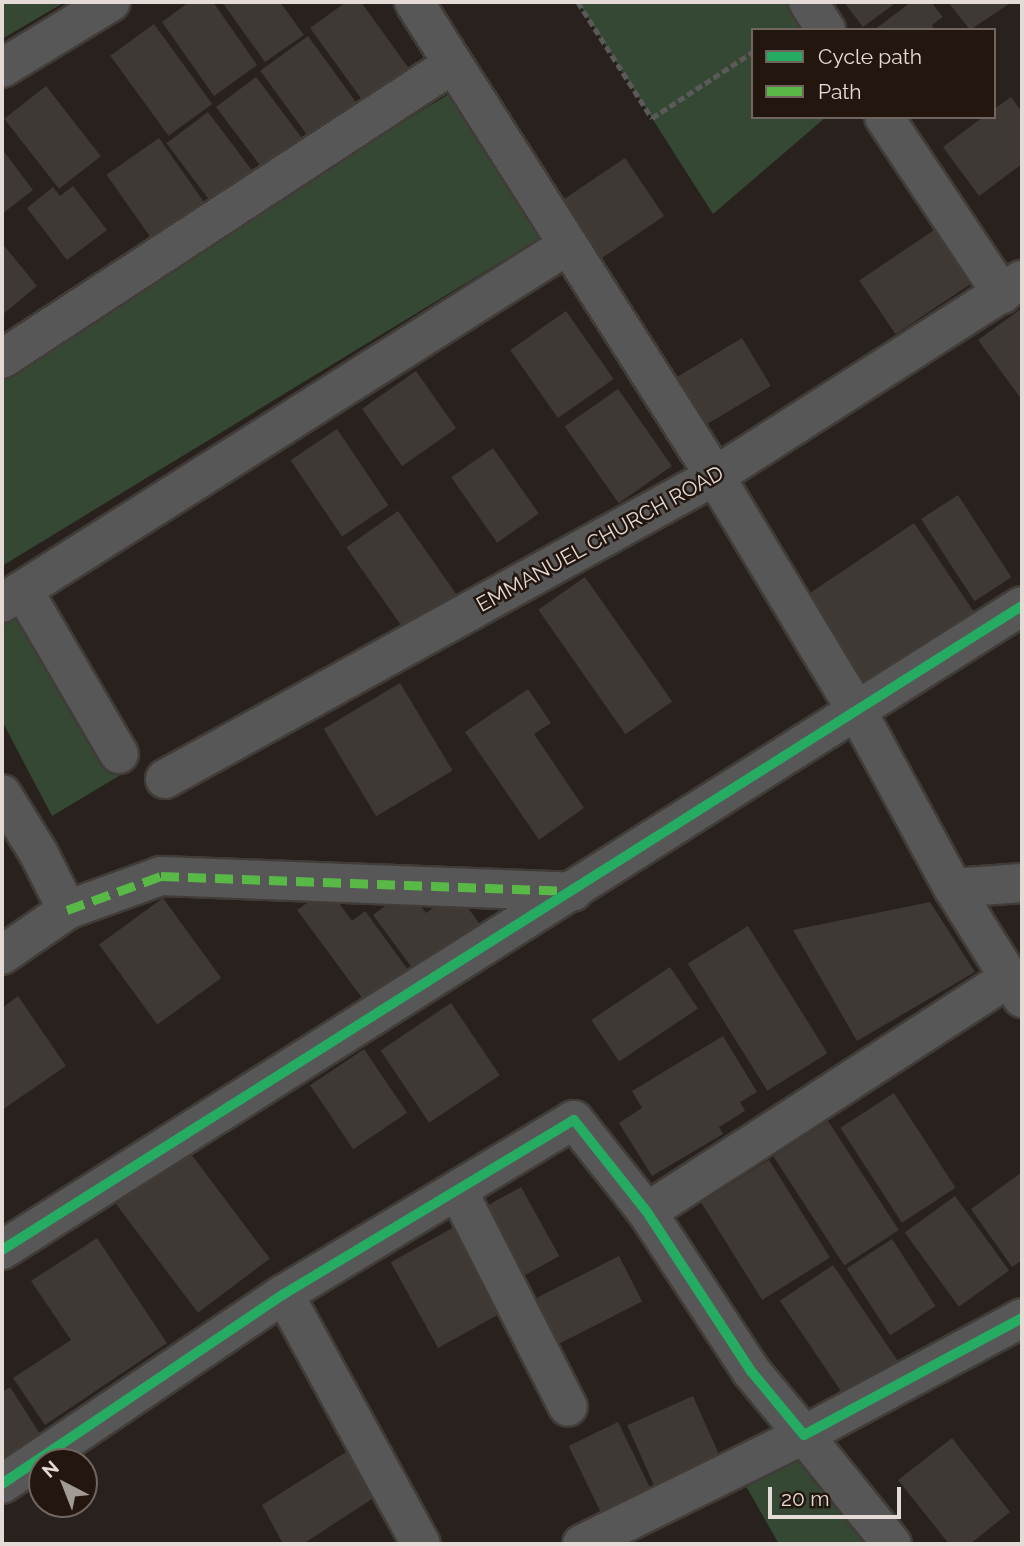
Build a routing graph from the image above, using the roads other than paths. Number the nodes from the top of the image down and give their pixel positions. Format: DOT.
graph roads {
  1 [pos="111,2"];
  2 [pos="414,2"];
  3 [pos="808,2"];
  4 [pos="825,28"];
  5 [pos="453,64"];
  6 [pos="2,68"];
  7 [pos="886,119"];
  8 [pos="568,245"];
  9 [pos="1012,287"];
  10 [pos="2,359"];
  11 [pos="715,476"];
  12 [pos="13,596"];
  13 [pos="1022,606"];
  14 [pos="858,713"];
  15 [pos="119,754"];
  16 [pos="165,779"];
  17 [pos="2,794"];
  18 [pos="1022,883"];
  19 [pos="953,888"];
  20 [pos="573,892"];
  21 [pos="67,911"];
  22 [pos="2,955"];
  23 [pos="1016,988"];
  24 [pos="458,1191"];
  25 [pos="647,1212"];
  26 [pos="2,1250"];
  27 [pos="284,1294"];
  28 [pos="1022,1318"];
  29 [pos="568,1406"];
  30 [pos="804,1435"];
  31 [pos="2,1484"];
  32 [pos="421,1544"];
  33 [pos="582,1544"];
  34 [pos="892,1544"];
  1 -- 6 [label="street"];
  2 -- 5 [label="street"];
  3 -- 4 [label="street"];
  5 -- 8 [label="street"];
  5 -- 10 [label="street"];
  7 -- 9 [label="street"];
  8 -- 11 [label="street"];
  8 -- 12 [label="street"];
  9 -- 11 [label="street, EMMANUEL CHURCH ROAD"];
  11 -- 14 [label="street"];
  11 -- 16 [label="street, EMMANUEL CHURCH ROAD"];
  12 -- 15 [label="street"];
  13 -- 14 [label="street"];
  14 -- 19 [label="street"];
  14 -- 20 [label="street"];
  17 -- 21 [label="street"];
  18 -- 19 [label="street"];
  19 -- 23 [label="street"];
  20 -- 21 [label="street"];
  20 -- 26 [label="street"];
  21 -- 22 [label="street"];
  23 -- 25 [label="street"];
  24 -- 25 [label="street"];
  24 -- 27 [label="street"];
  24 -- 29 [label="street"];
  25 -- 30 [label="street"];
  27 -- 31 [label="street"];
  27 -- 32 [label="street"];
  28 -- 30 [label="street"];
  30 -- 33 [label="street"];
  30 -- 34 [label="street"];
}
